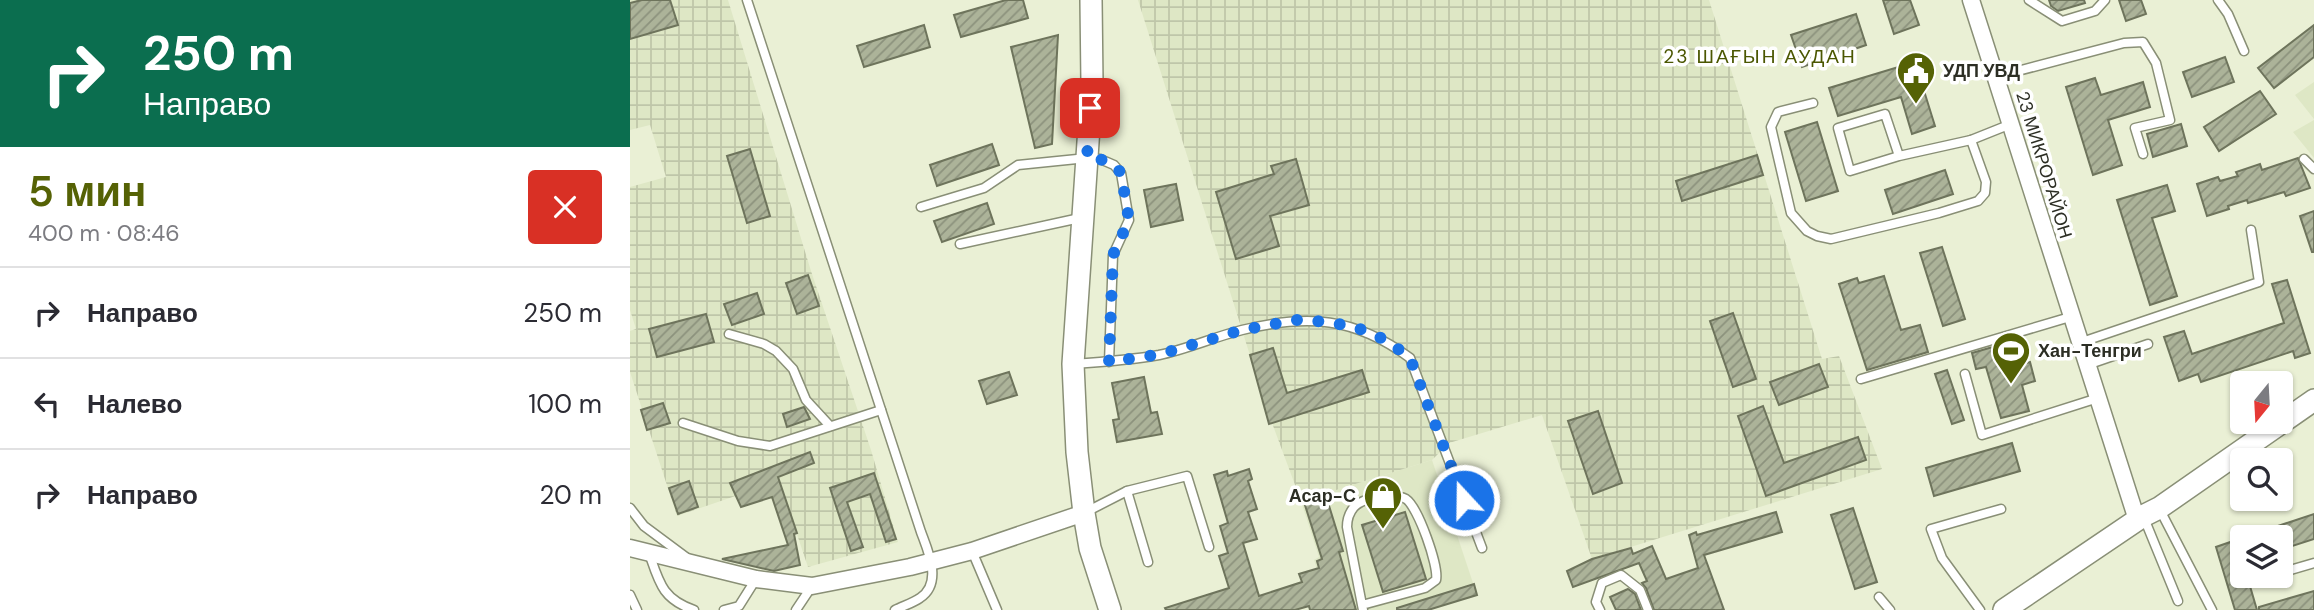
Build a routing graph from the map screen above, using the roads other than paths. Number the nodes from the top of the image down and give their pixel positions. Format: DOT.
graph roads {
  1 [pos="747,0"];
  2 [pos="1091,0"];
  3 [pos="1970,0"];
  4 [pos="2029,0"];
  5 [pos="2105,0"];
  6 [pos="2218,0"];
  7 [pos="2244,51"];
  8 [pos="1995,77"];
  9 [pos="1813,103"];
  10 [pos="2012,124"];
  11 [pos="1971,140"];
  12 [pos="2143,154"];
  13 [pos="1899,156"];
  14 [pos="1087,158"];
  15 [pos="2304,159"];
  16 [pos="2314,169"];
  17 [pos="921,207"];
  18 [pos="1083,217"];
  19 [pos="2251,230"];
  20 [pos="960,244"];
  21 [pos="2070,317"];
  22 [pos="729,334"];
  23 [pos="2079,343"];
  24 [pos="2148,344"];
  25 [pos="1109,362"];
  26 [pos="1073,363"];
  27 [pos="2087,365"];
  28 [pos="1965,374"];
  29 [pos="1861,379"];
  30 [pos="2098,398"];
  31 [pos="2314,400"];
  32 [pos="881,410"];
  33 [pos="683,424"];
  34 [pos="830,426"];
  35 [pos="1128,491"];
  36 [pos="630,508"];
  37 [pos="2001,509"];
  38 [pos="1084,513"];
  39 [pos="2146,514"];
  40 [pos="1209,547"];
  41 [pos="630,548"];
  42 [pos="1482,548"];
  43 [pos="972,551"];
  44 [pos="649,553"];
  45 [pos="933,561"];
  46 [pos="1148,562"];
  47 [pos="2314,563"];
  48 [pos="695,564"];
  49 [pos="2293,569"];
  50 [pos="756,579"];
  51 [pos="812,586"];
  52 [pos="630,595"];
  53 [pos="1880,597"];
  54 [pos="2178,601"];
  55 [pos="1363,608"];
  56 [pos="637,610"];
  57 [pos="694,610"];
  58 [pos="724,610"];
  59 [pos="796,610"];
  60 [pos="895,610"];
  61 [pos="997,610"];
  62 [pos="1110,610"];
  63 [pos="1600,610"];
  64 [pos="1648,610"];
  65 [pos="1890,610"];
  66 [pos="1980,610"];
  67 [pos="2004,610"];
  68 [pos="2212,610"];
  1 -- 32 [label="lane"];
  2 -- 14 [label="street"];
  3 -- 8 [label="street, 23 МИКРОРАЙОН"];
  4 -- 5 [label="lane"];
  6 -- 7 [label="lane"];
  8 -- 10 [label="street, 23 МИКРОРАЙОН"];
  8 -- 12 [label="lane"];
  9 -- 11 [label="lane"];
  10 -- 11 [label="lane"];
  10 -- 21 [label="street, 23 МИКРОРАЙОН"];
  11 -- 13 [label="lane"];
  13 -- 13 [label="lane"];
  14 -- 17 [label="lane"];
  14 -- 18 [label="street"];
  14 -- 25 [label="lane"];
  15 -- 16 [label="lane"];
  18 -- 20 [label="lane"];
  18 -- 26 [label="street"];
  19 -- 23 [label="lane"];
  21 -- 23 [label="street, 23 МИКРОРАЙОН"];
  21 -- 29 [label="lane"];
  22 -- 34 [label="lane"];
  23 -- 27 [label="street, 23 МИКРОРАЙОН"];
  24 -- 27 [label="lane"];
  25 -- 26 [label="lane"];
  25 -- 42 [label="lane"];
  26 -- 38 [label="street"];
  27 -- 30 [label="street, 23 МИКРОРАЙОН"];
  28 -- 30 [label="lane"];
  30 -- 39 [label="street, 23 МИКРОРАЙОН"];
  31 -- 39 [label="street"];
  32 -- 34 [label="lane"];
  32 -- 45 [label="lane"];
  33 -- 34 [label="lane"];
  35 -- 38 [label="lane"];
  35 -- 40 [label="lane"];
  35 -- 46 [label="lane"];
  36 -- 48 [label="lane"];
  37 -- 66 [label="lane"];
  38 -- 43 [label="street"];
  38 -- 62 [label="street"];
  39 -- 54 [label="lane"];
  39 -- 67 [label="street"];
  39 -- 68 [label="lane"];
  41 -- 44 [label="street"];
  43 -- 45 [label="street"];
  43 -- 61 [label="lane"];
  44 -- 48 [label="street"];
  44 -- 57 [label="lane"];
  45 -- 51 [label="street"];
  45 -- 60 [label="lane"];
  47 -- 49 [label="lane"];
  48 -- 50 [label="street"];
  50 -- 51 [label="street"];
  50 -- 58 [label="lane"];
  51 -- 59 [label="lane"];
  52 -- 56 [label="lane"];
  53 -- 65 [label="lane"];
  55 -- 55 [label="lane"];
  63 -- 64 [label="lane"];
}
